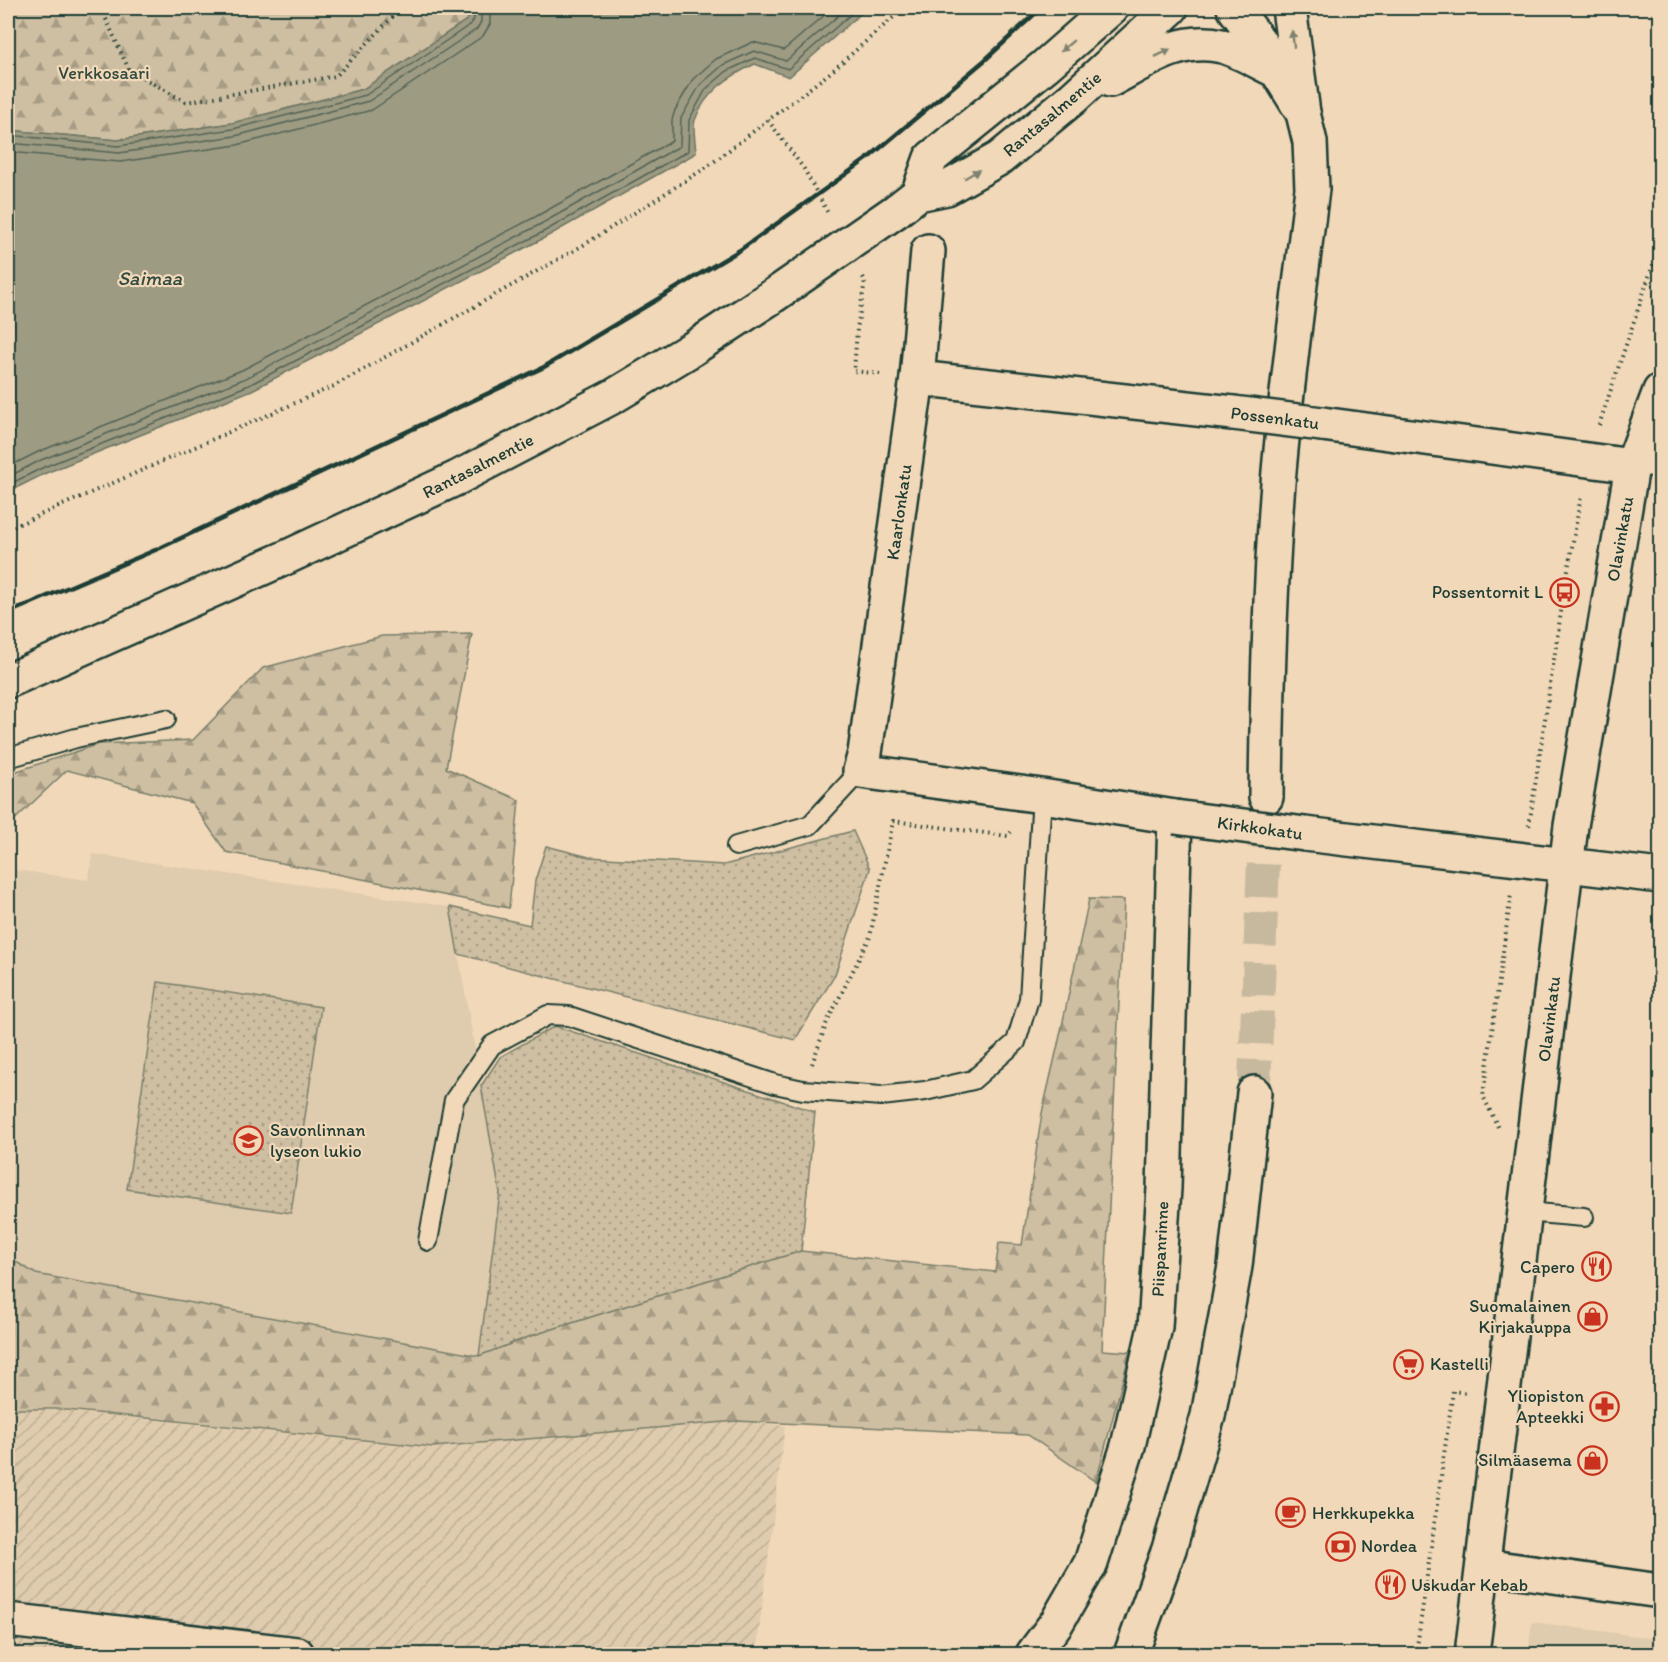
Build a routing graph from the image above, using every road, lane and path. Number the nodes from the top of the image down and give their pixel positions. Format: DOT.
graph roads {
  1 [pos="101,8"];
  2 [pos="401,8"];
  3 [pos="904,8"];
  4 [pos="1112,8"];
  5 [pos="1171,8"];
  6 [pos="1234,8"];
  7 [pos="1289,8"];
  8 [pos="1277,70"];
  9 [pos="1073,98"];
  10 [pos="1303,113"];
  11 [pos="768,120"];
  12 [pos="907,202"];
  13 [pos="831,219"];
  14 [pos="1660,244"];
  15 [pos="928,251"];
  16 [pos="859,270"];
  17 [pos="854,371"];
  18 [pos="917,378"];
  19 [pos="1660,391"];
  20 [pos="1587,459"];
  21 [pos="1646,467"];
  22 [pos="8,529"];
  23 [pos="8,681"];
  24 [pos="166,719"];
  25 [pos="8,758"];
  26 [pos="860,771"];
  27 [pos="1042,796"];
  28 [pos="1266,796"];
  29 [pos="1174,817"];
  30 [pos="1013,829"];
  31 [pos="736,846"];
  32 [pos="1522,860"];
  33 [pos="1567,865"];
  34 [pos="1660,876"];
  35 [pos="803,1090"];
  36 [pos="1254,1093"];
  37 [pos="1499,1129"];
  38 [pos="1525,1212"];
  39 [pos="1584,1217"];
  40 [pos="428,1241"];
  41 [pos="1471,1394"];
  42 [pos="1483,1566"];
  43 [pos="1660,1591"];
  44 [pos="8,1620"];
  45 [pos="297,1654"];
  46 [pos="1033,1654"];
  47 [pos="1131,1654"];
  48 [pos="1416,1654"];
  49 [pos="1472,1654"];
  1 -- 2 [label="path"];
  3 -- 11 [label="path"];
  4 -- 12 [label="main road, one-way"];
  5 -- 9 [label="main road, Rantasalmentie"];
  6 -- 8 [label="main road"];
  10 -- 7 [label="main road, one-way"];
  9 -- 8 [label="main road, one-way"];
  8 -- 10 [label="main road"];
  12 -- 9 [label="main road, Rantasalmentie, one-way"];
  10 -- 28 [label="main road"];
  11 -- 13 [label="path"];
  11 -- 22 [label="path"];
  12 -- 23 [label="main road, Rantasalmentie, bridge"];
  14 -- 20 [label="path"];
  15 -- 18 [label="main road, Kaarlonkatu"];
  16 -- 17 [label="path"];
  18 -- 20 [label="main road, Possenkatu, bridge"];
  18 -- 26 [label="main road, Kaarlonkatu"];
  19 -- 21 [label="main road, Olavinkatu"];
  20 -- 21 [label="main road, Possenkatu"];
  20 -- 32 [label="path"];
  21 -- 33 [label="main road, Olavinkatu"];
  24 -- 25 [label="lane"];
  26 -- 27 [label="main road, Kirkkokatu"];
  26 -- 31 [label="lane"];
  27 -- 29 [label="main road, Kirkkokatu"];
  27 -- 35 [label="lane"];
  29 -- 32 [label="main road, Kirkkokatu, bridge"];
  29 -- 46 [label="main road, Piispanrinne"];
  30 -- 35 [label="path"];
  32 -- 33 [label="main road, Kirkkokatu"];
  32 -- 37 [label="path"];
  33 -- 34 [label="main road, Kirkkokatu"];
  33 -- 38 [label="main road, Olavinkatu"];
  35 -- 40 [label="lane"];
  36 -- 47 [label="main road"];
  38 -- 39 [label="lane"];
  38 -- 42 [label="main road, Olavinkatu"];
  41 -- 48 [label="path"];
  42 -- 43 [label="main road"];
  42 -- 49 [label="main road, Olavinkatu"];
  44 -- 45 [label="main road"];
}
